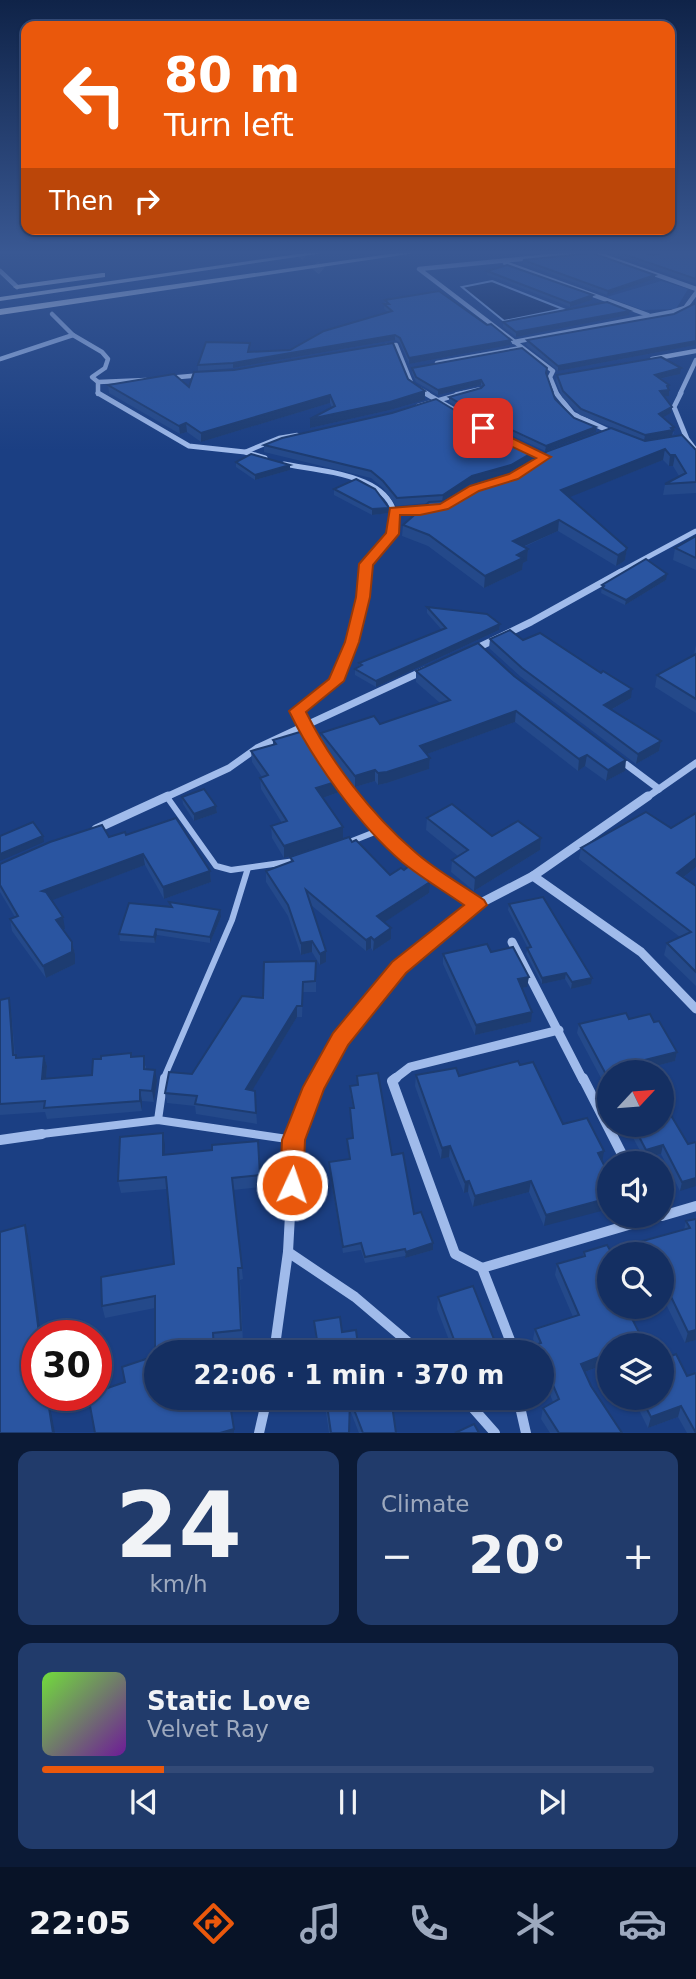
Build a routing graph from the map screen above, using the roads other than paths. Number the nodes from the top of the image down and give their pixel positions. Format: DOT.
graph roads {
  1 [pos="56,318"];
  2 [pos="483,318"];
  3 [pos="635,318"];
  4 [pos="73,335"];
  5 [pos="514,342"];
  6 [pos="383,346"];
  7 [pos="521,348"];
  8 [pos="696,351"];
  9 [pos="0,359"];
  10 [pos="643,360"];
  11 [pos="696,360"];
  12 [pos="431,365"];
  13 [pos="419,367"];
  14 [pos="406,369"];
  15 [pos="213,374"];
  16 [pos="564,375"];
  17 [pos="550,377"];
  18 [pos="163,378"];
  19 [pos="151,379"];
  20 [pos="97,382"];
  21 [pos="479,389"];
  22 [pos="435,398"];
  23 [pos="416,407"];
  24 [pos="464,416"];
  25 [pos="611,432"];
  26 [pos="301,434"];
  27 [pos="622,436"];
  28 [pos="601,437"];
  29 [pos="687,439"];
  30 [pos="676,440"];
  31 [pos="696,451"];
  32 [pos="245,452"];
  33 [pos="432,509"];
  34 [pos="394,511"];
  35 [pos="695,532"];
  36 [pos="480,647"];
  37 [pos="468,652"];
  38 [pos="489,656"];
  39 [pos="432,667"];
  40 [pos="307,727"];
  41 [pos="608,751"];
  42 [pos="321,754"];
  43 [pos="696,763"];
  44 [pos="330,765"];
  45 [pos="659,789"];
  46 [pos="167,797"];
  47 [pos="380,830"];
  48 [pos="82,835"];
  49 [pos="342,845"];
  50 [pos="304,858"];
  51 [pos="248,868"];
  52 [pos="533,876"];
  53 [pos="477,905"];
  54 [pos="512,942"];
  55 [pos="696,1009"];
  56 [pos="559,1030"];
  57 [pos="158,1120"];
  58 [pos="42,1134"];
  59 [pos="0,1140"];
  60 [pos="294,1140"];
  61 [pos="620,1151"];
  62 [pos="696,1206"];
  63 [pos="674,1212"];
  64 [pos="617,1228"];
  65 [pos="288,1252"];
  66 [pos="482,1268"];
  67 [pos="276,1340"];
  68 [pos="406,1340"];
  69 [pos="511,1340"];
  70 [pos="264,1410"];
  71 [pos="475,1410"];
  72 [pos="521,1410"];
  73 [pos="259,1433"];
  74 [pos="495,1433"];
  75 [pos="526,1433"];
  1 -- 4 [label="street"];
  2 -- 5 [label="street"];
  3 -- 5 [label="street"];
  4 -- 9 [label="street"];
  4 -- 20 [label="street"];
  5 -- 7 [label="street"];
  6 -- 14 [label="street"];
  7 -- 12 [label="street"];
  7 -- 17 [label="street"];
  8 -- 10 [label="street"];
  11 -- 29 [label="street"];
  13 -- 14 [label="street"];
  14 -- 22 [label="street"];
  15 -- 18 [label="street"];
  16 -- 17 [label="street"];
  17 -- 25 [label="street"];
  19 -- 20 [label="street"];
  20 -- 32 [label="street"];
  21 -- 22 [label="lane"];
  22 -- 23 [label="lane"];
  22 -- 24 [label="street"];
  25 -- 27 [label="street"];
  25 -- 28 [label="street"];
  26 -- 32 [label="lane"];
  29 -- 30 [label="street"];
  29 -- 31 [label="street"];
  32 -- 34 [label="street"];
  33 -- 34 [label="street"];
  34 -- 40 [label="street"];
  35 -- 36 [label="street"];
  36 -- 37 [label="street"];
  36 -- 38 [label="street"];
  39 -- 40 [label="street"];
  40 -- 42 [label="street"];
  40 -- 46 [label="street"];
  41 -- 45 [label="street"];
  43 -- 45 [label="street"];
  44 -- 47 [label="street"];
  45 -- 52 [label="street"];
  46 -- 48 [label="street"];
  46 -- 51 [label="lane"];
  47 -- 49 [label="lane"];
  47 -- 53 [label="street"];
  50 -- 51 [label="lane"];
  51 -- 57 [label="lane"];
  52 -- 53 [label="street"];
  52 -- 55 [label="street"];
  53 -- 60 [label="street"];
  54 -- 56 [label="street"];
  56 -- 61 [label="street"];
  56 -- 66 [label="street"];
  57 -- 58 [label="lane"];
  57 -- 60 [label="lane"];
  58 -- 59 [label="street"];
  60 -- 65 [label="street"];
  62 -- 63 [label="street"];
  64 -- 66 [label="street"];
  65 -- 67 [label="street"];
  65 -- 68 [label="street"];
  66 -- 69 [label="street"];
  70 -- 73 [label="street"];
  71 -- 74 [label="street"];
  72 -- 75 [label="street"];
}
